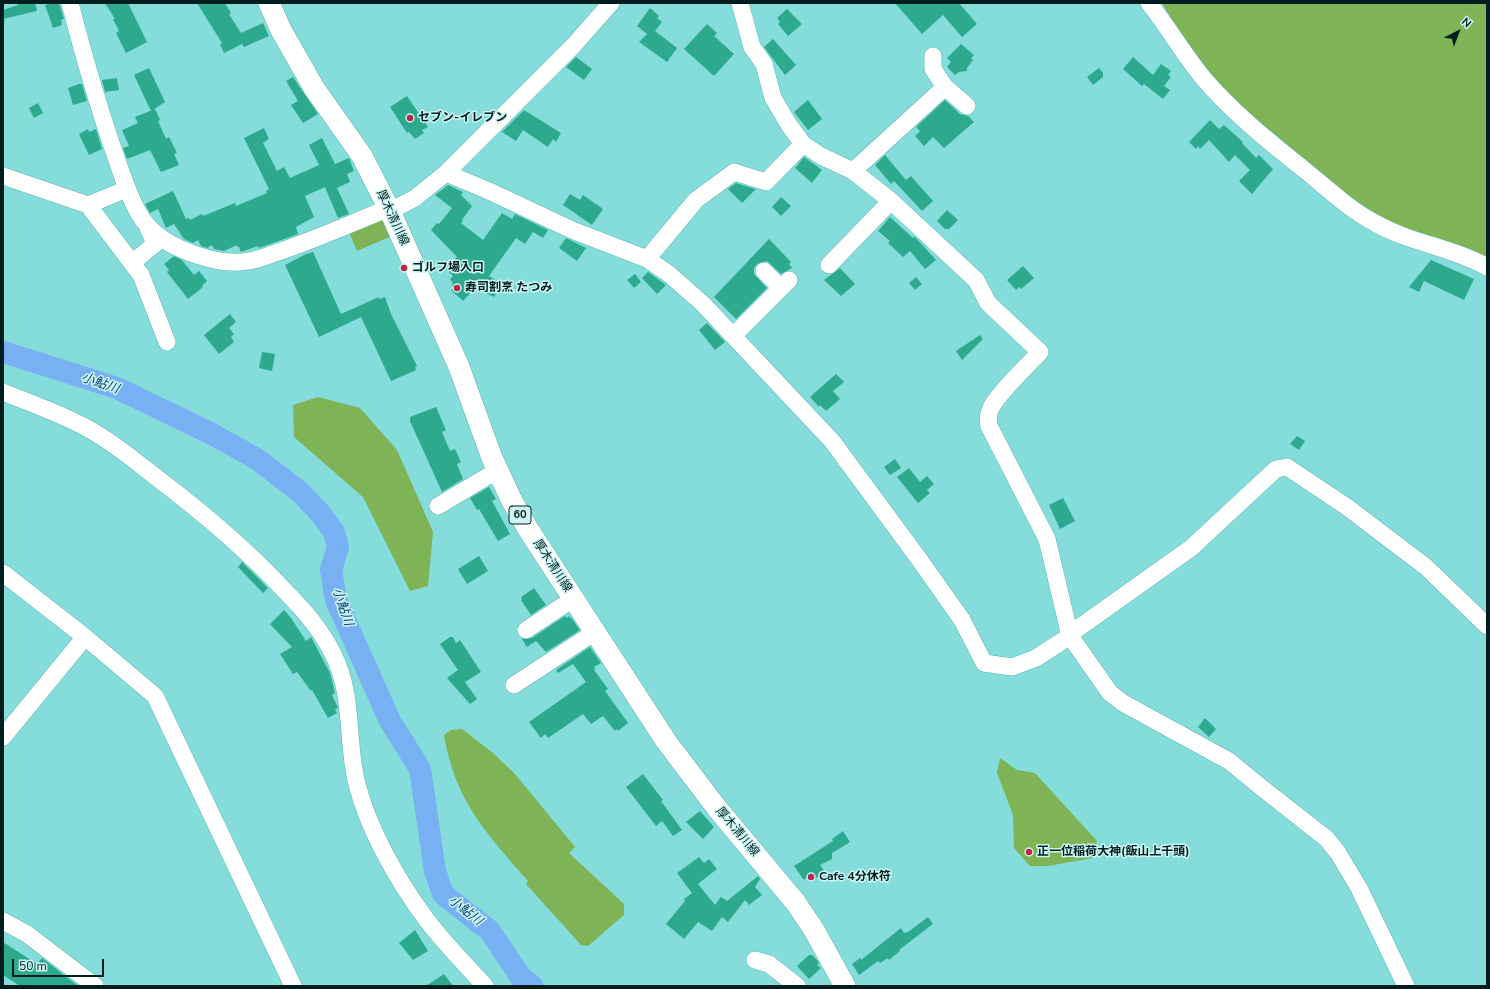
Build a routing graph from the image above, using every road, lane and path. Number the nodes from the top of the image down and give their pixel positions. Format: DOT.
graph roads {
  1 [pos="70,3"];
  2 [pos="269,3"];
  3 [pos="611,3"];
  4 [pos="740,3"];
  5 [pos="1149,3"];
  6 [pos="933,56"];
  7 [pos="945,87"];
  8 [pos="966,106"];
  9 [pos="803,144"];
  10 [pos="853,171"];
  11 [pos="446,173"];
  12 [pos="3,176"];
  13 [pos="127,189"];
  14 [pos="891,201"];
  15 [pos="88,205"];
  16 [pos="390,211"];
  17 [pos="147,225"];
  18 [pos="647,258"];
  19 [pos="133,262"];
  20 [pos="829,265"];
  21 [pos="1487,267"];
  22 [pos="764,271"];
  23 [pos="733,336"];
  24 [pos="167,342"];
  25 [pos="3,392"];
  26 [pos="500,476"];
  27 [pos="438,506"];
  28 [pos="3,573"];
  29 [pos="573,599"];
  30 [pos="1487,626"];
  31 [pos="526,630"];
  32 [pos="595,632"];
  33 [pos="1070,635"];
  34 [pos="85,637"];
  35 [pos="514,685"];
  36 [pos="3,737"];
  37 [pos="3,921"];
  38 [pos="755,960"];
  39 [pos="91,985"];
  40 [pos="293,986"];
  41 [pos="485,986"];
  42 [pos="797,986"];
  43 [pos="845,986"];
  44 [pos="1406,986"];
  1 -- 13 [label="street"];
  2 -- 16 [label="main road, 厚木清川線 / 60"];
  3 -- 11 [label="street"];
  4 -- 9 [label="street"];
  5 -- 21 [label="street"];
  6 -- 7 [label="street"];
  7 -- 8 [label="street"];
  7 -- 10 [label="street"];
  9 -- 10 [label="street"];
  9 -- 18 [label="street"];
  10 -- 14 [label="street"];
  11 -- 16 [label="street"];
  11 -- 18 [label="street"];
  12 -- 15 [label="street"];
  13 -- 15 [label="street"];
  13 -- 17 [label="street"];
  14 -- 20 [label="street"];
  14 -- 33 [label="street"];
  15 -- 19 [label="street"];
  16 -- 17 [label="street"];
  16 -- 26 [label="main road, 厚木清川線 / 60"];
  17 -- 19 [label="street"];
  18 -- 23 [label="street"];
  19 -- 24 [label="street"];
  22 -- 23 [label="street"];
  23 -- 33 [label="street"];
  25 -- 41 [label="street"];
  26 -- 27 [label="street"];
  26 -- 29 [label="main road, 厚木清川線 / 60"];
  28 -- 34 [label="street"];
  29 -- 31 [label="street"];
  29 -- 32 [label="main road, 厚木清川線 / 60"];
  30 -- 33 [label="street"];
  32 -- 35 [label="street"];
  32 -- 43 [label="main road, 厚木清川線 / 60"];
  33 -- 44 [label="street"];
  34 -- 36 [label="street"];
  34 -- 40 [label="street"];
  37 -- 39 [label="street"];
  38 -- 42 [label="street"];
}
